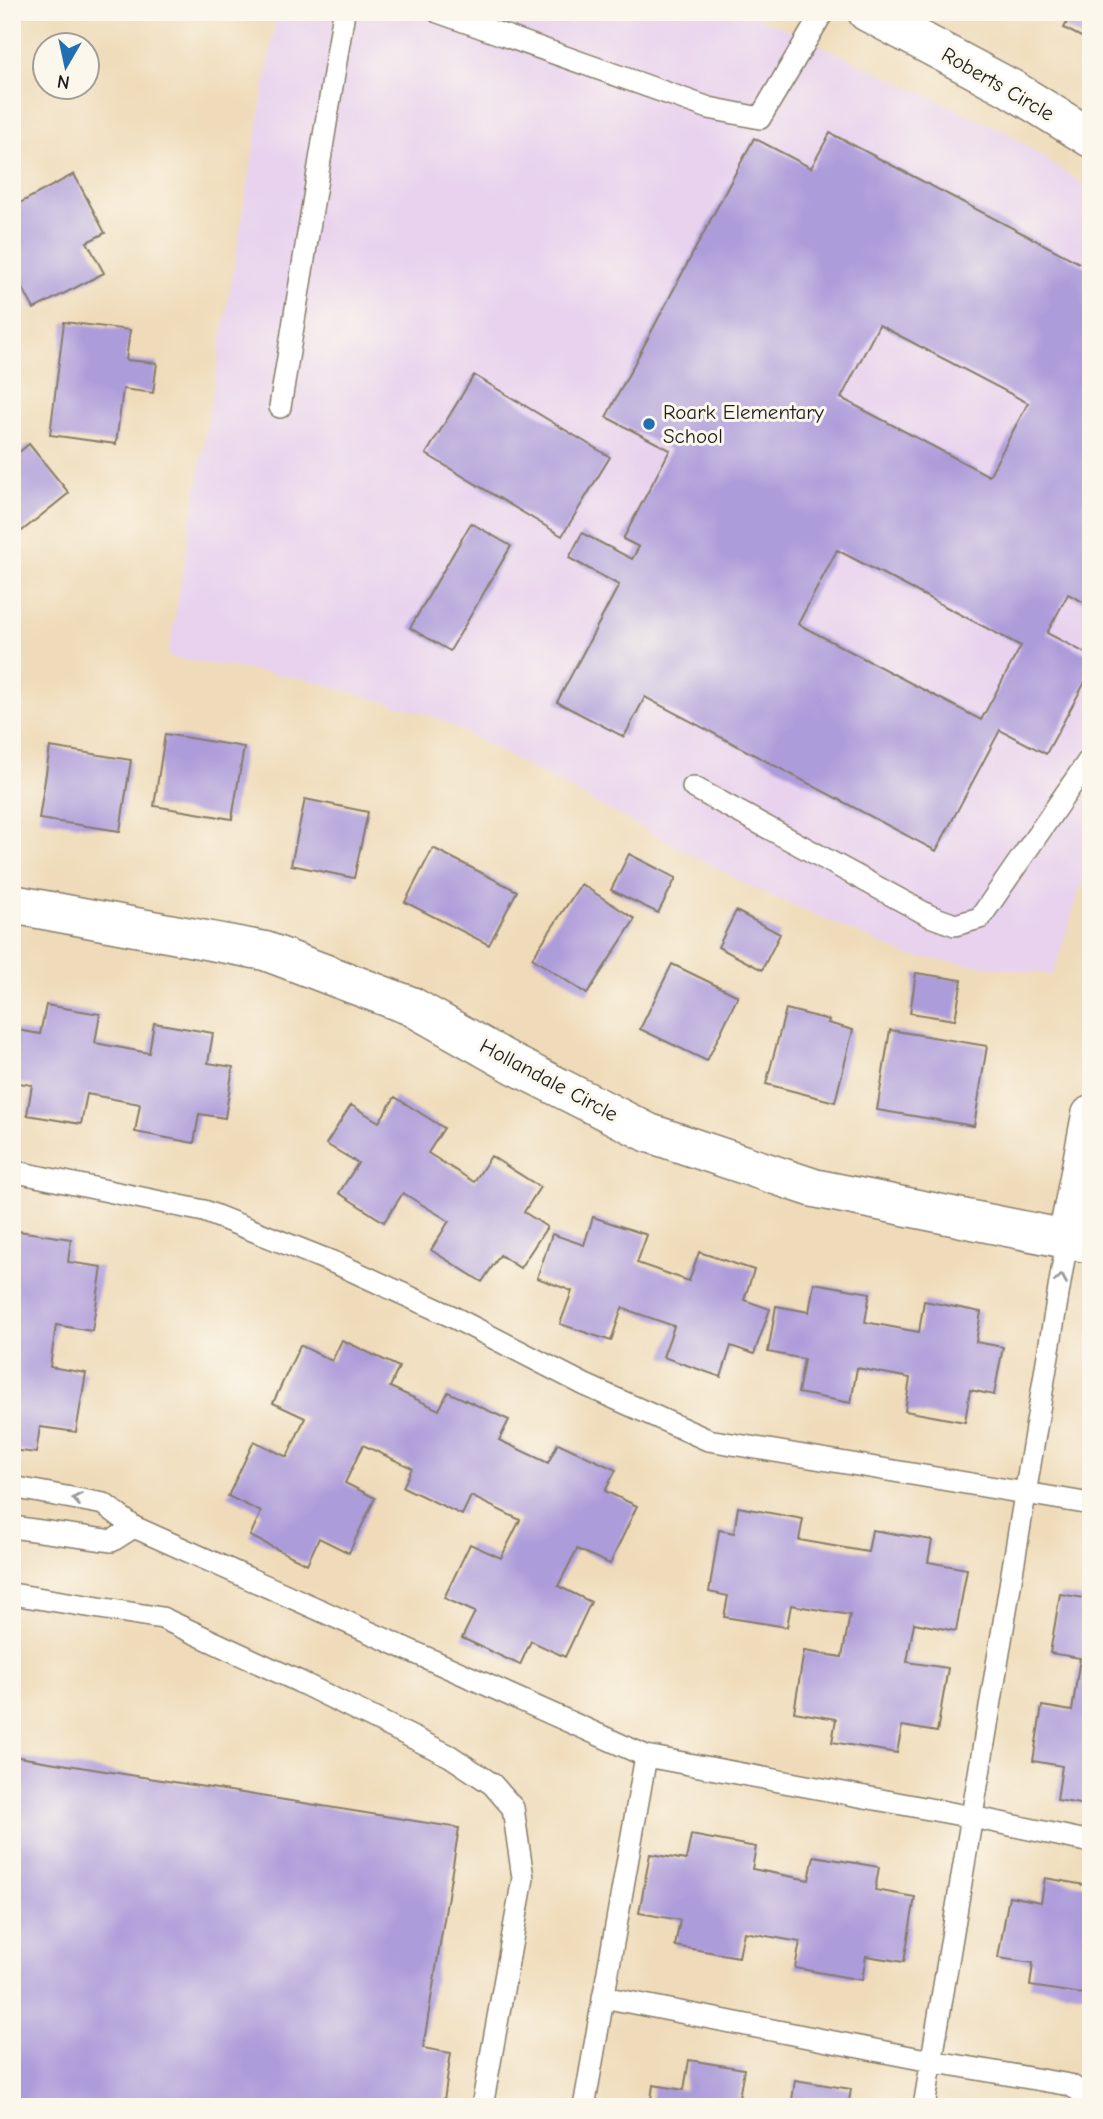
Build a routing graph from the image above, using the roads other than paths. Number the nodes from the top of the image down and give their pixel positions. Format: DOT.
graph roads {
  1 [pos="344,12"];
  2 [pos="438,12"];
  3 [pos="823,12"];
  4 [pos="867,12"];
  5 [pos="1091,138"];
  6 [pos="280,407"];
  7 [pos="1091,757"];
  8 [pos="693,787"];
  9 [pos="12,904"];
  10 [pos="1091,1115"];
  11 [pos="12,1171"];
  12 [pos="1079,1242"];
  13 [pos="12,1488"];
  14 [pos="1025,1493"];
  15 [pos="1091,1504"];
  16 [pos="12,1527"];
  17 [pos="134,1527"];
  18 [pos="12,1594"];
  19 [pos="646,1756"];
  20 [pos="972,1817"];
  21 [pos="1091,1842"];
  22 [pos="603,1997"];
  23 [pos="931,2061"];
  24 [pos="1091,2098"];
  25 [pos="482,2107"];
  26 [pos="584,2107"];
  27 [pos="924,2107"];
  1 -- 6 [label="lane"];
  2 -- 3 [label="lane"];
  4 -- 5 [label="street, Roberts Circle"];
  7 -- 8 [label="lane"];
  9 -- 12 [label="street, Hollandale Circle"];
  10 -- 12 [label="street"];
  11 -- 14 [label="lane"];
  14 -- 12 [label="lane, one-way"];
  17 -- 13 [label="lane, one-way"];
  14 -- 15 [label="lane"];
  14 -- 20 [label="lane"];
  16 -- 17 [label="lane"];
  17 -- 19 [label="lane"];
  18 -- 25 [label="lane"];
  19 -- 20 [label="lane"];
  19 -- 22 [label="lane"];
  20 -- 21 [label="lane"];
  20 -- 23 [label="lane"];
  22 -- 23 [label="lane"];
  22 -- 26 [label="lane"];
  23 -- 24 [label="lane"];
  23 -- 27 [label="lane"];
}
